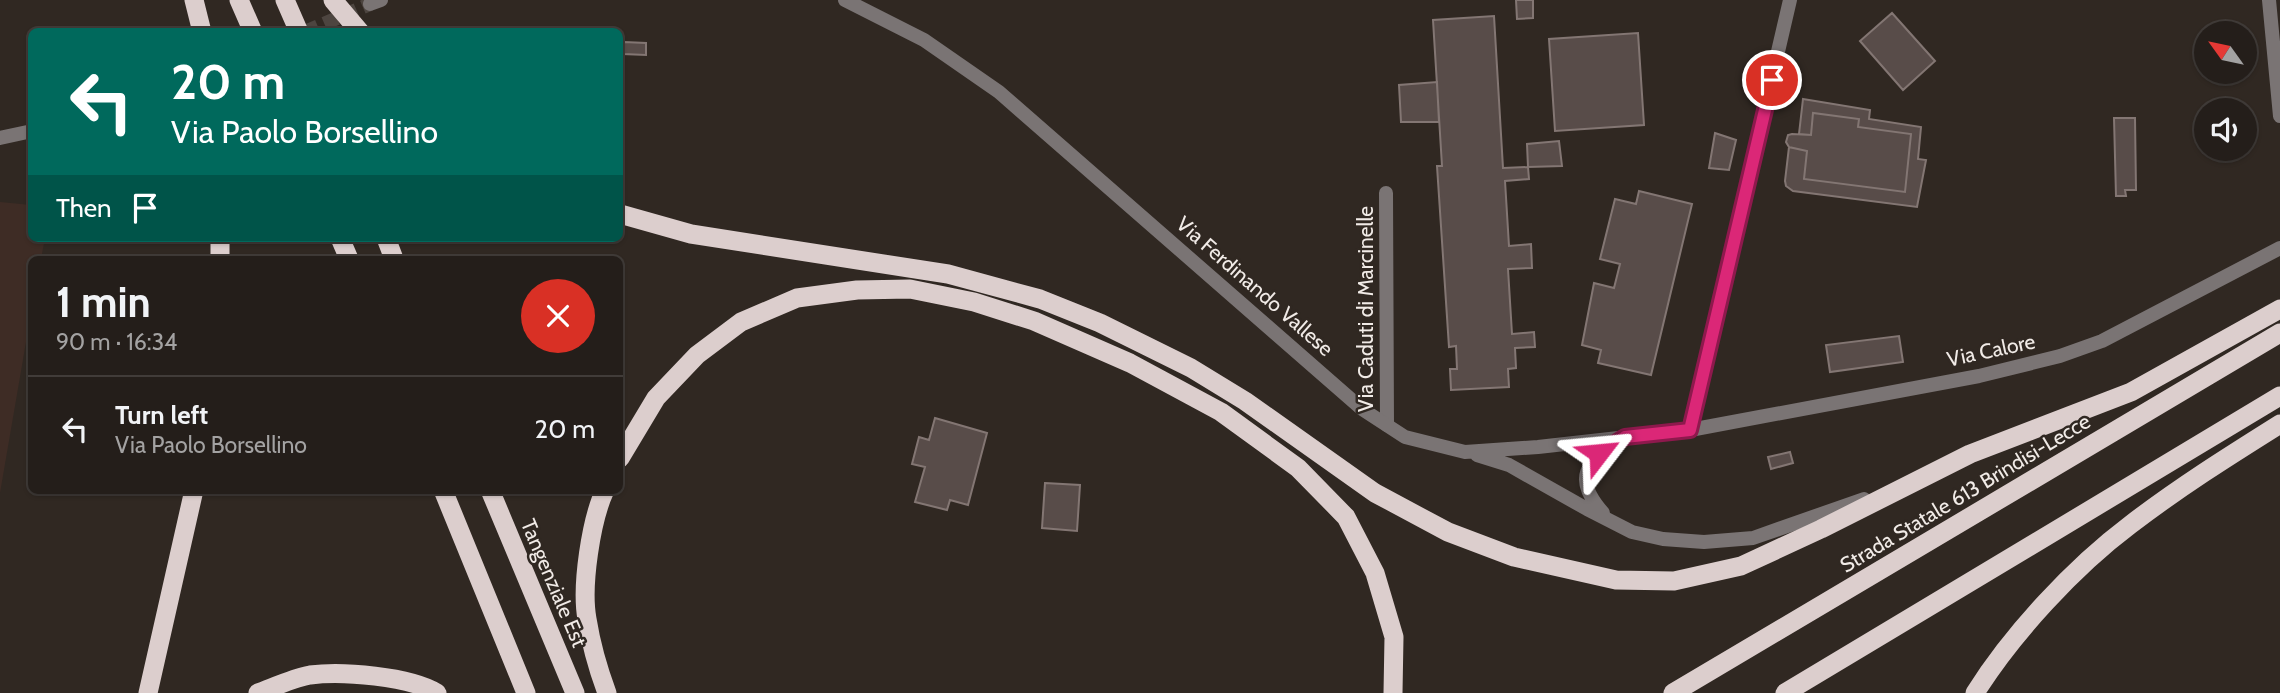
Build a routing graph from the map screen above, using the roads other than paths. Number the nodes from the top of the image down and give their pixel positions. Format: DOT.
graph roads {
  1 [pos="194,0"];
  2 [pos="239,0"];
  3 [pos="285,0"];
  4 [pos="334,0"];
  5 [pos="845,0"];
  6 [pos="1790,0"];
  7 [pos="2269,0"];
  8 [pos="201,28"];
  9 [pos="251,28"];
  10 [pos="297,28"];
  11 [pos="357,28"];
  12 [pos="2280,116"];
  13 [pos="28,132"];
  14 [pos="0,138"];
  15 [pos="1386,193"];
  16 [pos="623,215"];
  17 [pos="2280,248"];
  18 [pos="2280,309"];
  19 [pos="2280,333"];
  20 [pos="2280,396"];
  21 [pos="2280,424"];
  22 [pos="1387,425"];
  23 [pos="1690,430"];
  24 [pos="1625,437"];
  25 [pos="1465,452"];
  26 [pos="623,453"];
  27 [pos="1911,482"];
  28 [pos="193,494"];
  29 [pos="445,494"];
  30 [pos="492,494"];
  31 [pos="604,494"];
  32 [pos="1609,520"];
  33 [pos="148,693"];
  34 [pos="258,693"];
  35 [pos="437,693"];
  36 [pos="526,693"];
  37 [pos="575,693"];
  38 [pos="607,693"];
  39 [pos="1394,693"];
  40 [pos="1673,693"];
  41 [pos="1785,693"];
  42 [pos="1975,693"];
  1 -- 8 [label="highway"];
  2 -- 9 [label="highway"];
  3 -- 10 [label="highway"];
  4 -- 11 [label="highway"];
  5 -- 22 [label="street, Via Ferdinando Vallese"];
  6 -- 23 [label="street"];
  7 -- 12 [label="street"];
  13 -- 14 [label="street"];
  15 -- 22 [label="street, Via Caduti di Marcinelle"];
  16 -- 27 [label="highway"];
  17 -- 23 [label="street, Via Calore"];
  18 -- 27 [label="highway"];
  19 -- 40 [label="highway, Strada Statale 613 Brindisi-Lecce"];
  20 -- 41 [label="highway"];
  21 -- 42 [label="highway"];
  22 -- 25 [label="street, Via Ferdinando Vallese"];
  23 -- 24 [label="street, Via Ferdinando Vallese"];
  24 -- 25 [label="street, Via Ferdinando Vallese"];
  24 -- 32 [label="street"];
  25 -- 32 [label="street"];
  26 -- 39 [label="highway"];
  27 -- 32 [label="street"];
  28 -- 33 [label="highway"];
  29 -- 36 [label="highway"];
  30 -- 37 [label="highway, Tangenziale Est"];
  31 -- 38 [label="highway"];
  34 -- 35 [label="highway"];
}
